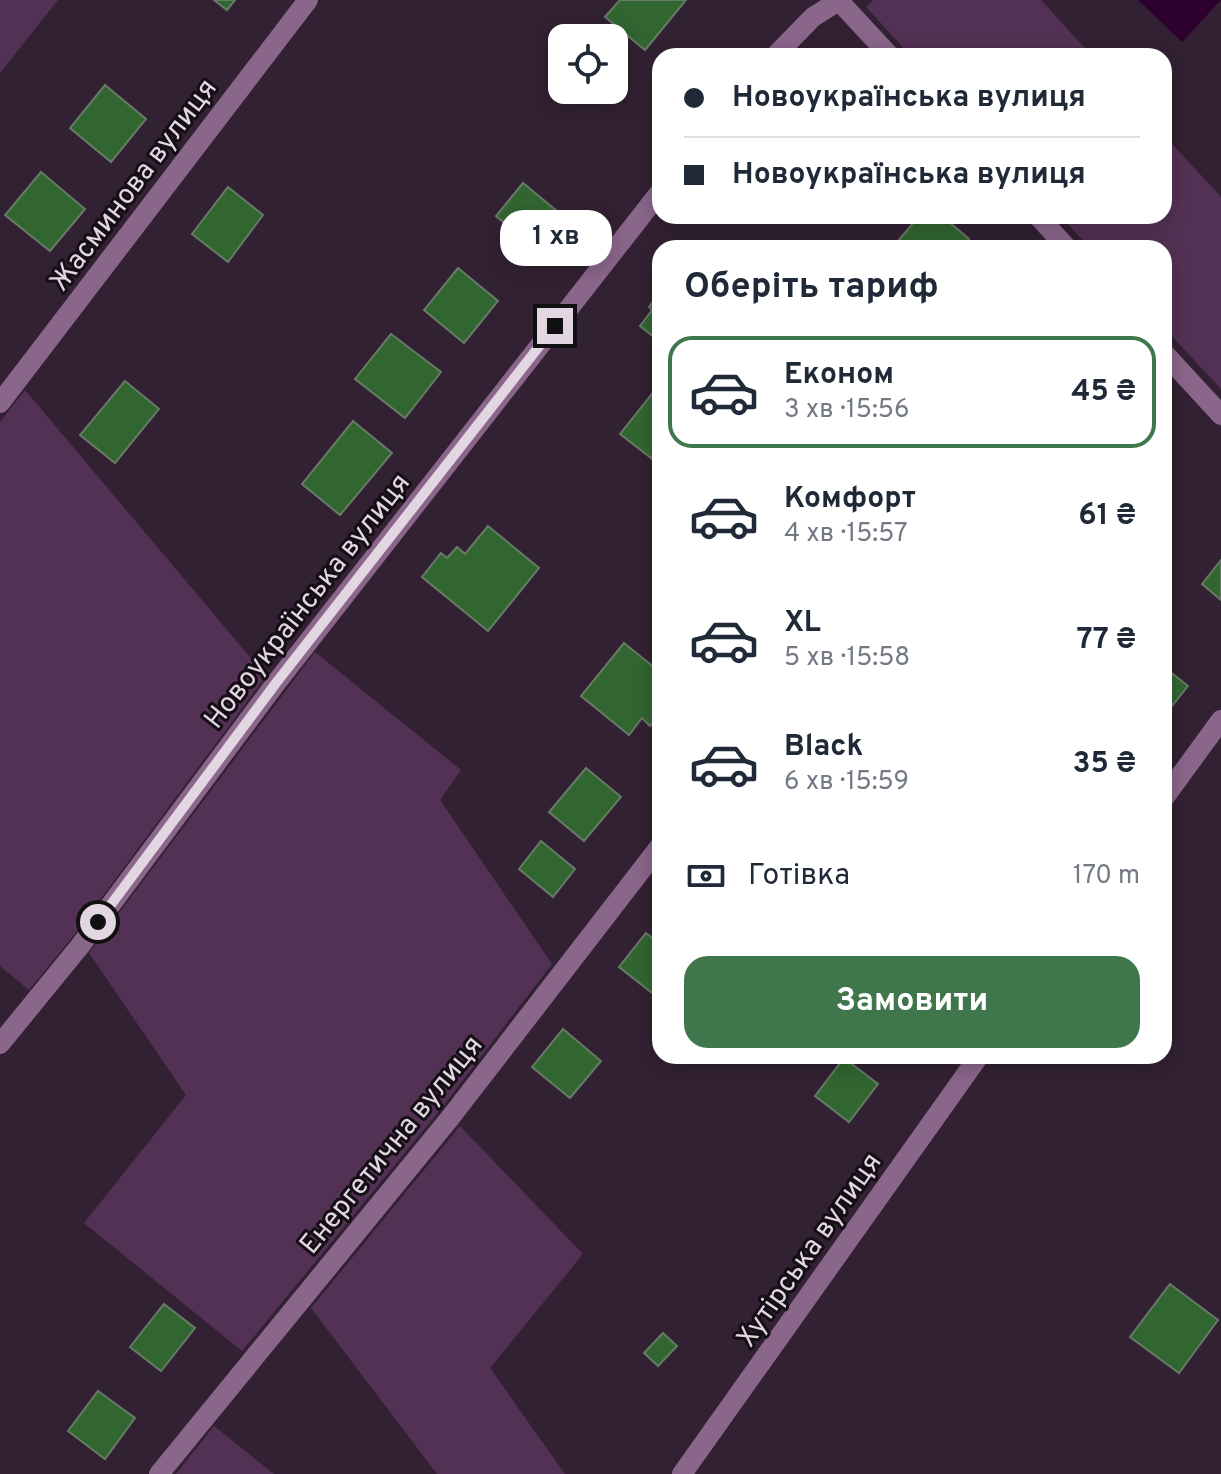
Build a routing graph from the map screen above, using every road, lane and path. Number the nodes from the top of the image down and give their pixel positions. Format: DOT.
graph roads {
  1 [pos="308,0"];
  2 [pos="839,0"];
  3 [pos="783,48"];
  4 [pos="883,48"];
  5 [pos="652,202"];
  6 [pos="1045,224"];
  7 [pos="1060,240"];
  8 [pos="1172,362"];
  9 [pos="0,403"];
  10 [pos="1221,415"];
  11 [pos="1221,720"];
  12 [pos="1172,787"];
  13 [pos="652,856"];
  14 [pos="0,1044"];
  15 [pos="973,1064"];
  16 [pos="159,1474"];
  17 [pos="682,1474"];
  1 -- 9 [label="street, Жасминова вулиця"];
  2 -- 3 [label="street"];
  2 -- 4 [label="street"];
  5 -- 14 [label="street, Новоукраїнська вулиця"];
  6 -- 7 [label="street"];
  8 -- 10 [label="street"];
  11 -- 12 [label="street"];
  13 -- 16 [label="street, Енергетична вулиця"];
  15 -- 17 [label="street, Хутірська вулиця"];
}
